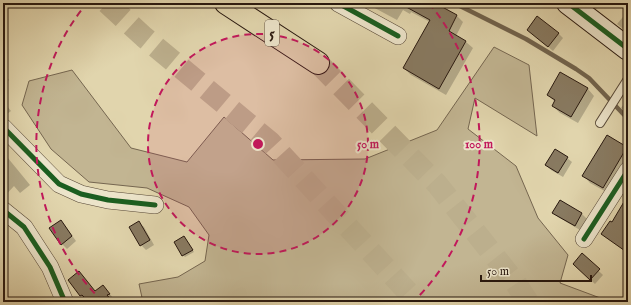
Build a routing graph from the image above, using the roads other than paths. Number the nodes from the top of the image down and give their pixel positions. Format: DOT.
graph roads {
  1 [pos="226,3"];
  2 [pos="338,3"];
  3 [pos="568,3"];
  4 [pos="398,36"];
  5 [pos="628,49"];
  6 [pos="318,63"];
  7 [pos="628,79"];
  8 [pos="600,123"];
  9 [pos="3,127"];
  10 [pos="626,179"];
  11 [pos="155,205"];
  12 [pos="3,210"];
  13 [pos="584,239"];
  14 [pos="65,302"];
  1 -- 6 [label="highway, 5"];
  2 -- 4 [label="street"];
  3 -- 5 [label="street"];
  7 -- 8 [label="lane"];
  9 -- 11 [label="street"];
  10 -- 13 [label="street"];
  12 -- 14 [label="street"];
}
